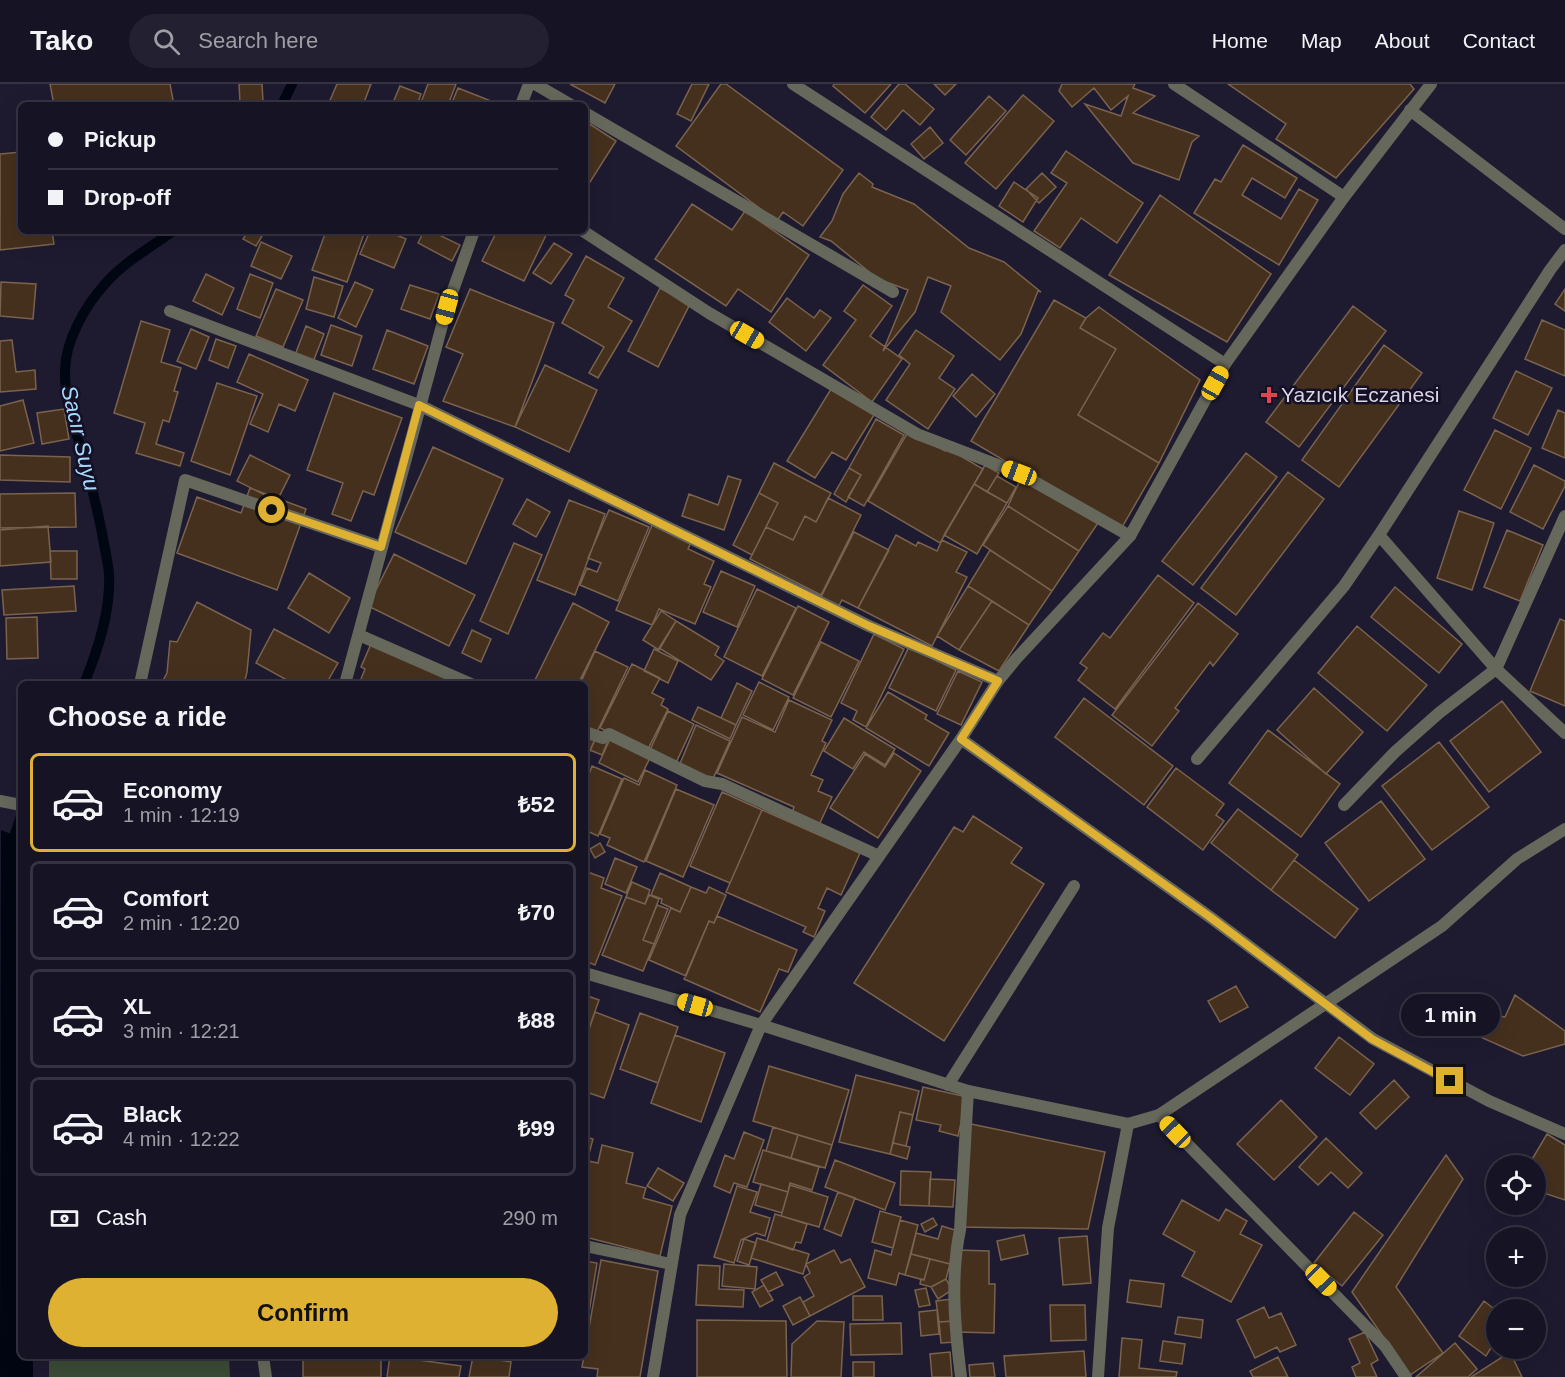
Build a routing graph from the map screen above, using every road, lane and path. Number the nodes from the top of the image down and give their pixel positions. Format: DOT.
graph roads {
  1 [pos="529,84"];
  2 [pos="535,84"];
  3 [pos="793,84"];
  4 [pos="1173,84"];
  5 [pos="1431,84"];
  6 [pos="522,102"];
  7 [pos="566,102"];
  8 [pos="1410,110"];
  9 [pos="588,115"];
  10 [pos="1344,197"];
  11 [pos="1565,229"];
  12 [pos="473,234"];
  13 [pos="588,234"];
  14 [pos="1565,250"];
  15 [pos="893,292"];
  16 [pos="170,311"];
  17 [pos="1225,364"];
  18 [pos="419,405"];
  19 [pos="1565,516"];
  20 [pos="1379,535"];
  21 [pos="1130,536"];
  22 [pos="381,547"];
  23 [pos="359,635"];
  24 [pos="1496,669"];
  25 [pos="141,681"];
  26 [pos="346,681"];
  27 [pos="464,681"];
  28 [pos="998,681"];
  29 [pos="588,733"];
  30 [pos="1565,733"];
  31 [pos="961,739"];
  32 [pos="1197,759"];
  33 [pos="0,801"];
  34 [pos="18,804"];
  35 [pos="1344,805"];
  36 [pos="1564,830"];
  37 [pos="879,856"];
  38 [pos="1074,886"];
  39 [pos="588,974"];
  40 [pos="1325,1004"];
  41 [pos="761,1025"];
  42 [pos="948,1085"];
  43 [pos="968,1091"];
  44 [pos="1159,1115"];
  45 [pos="1128,1124"];
  46 [pos="1565,1134"];
  47 [pos="588,1247"];
  48 [pos="671,1264"];
  49 [pos="263,1359"];
  50 [pos="266,1377"];
  51 [pos="653,1377"];
  52 [pos="961,1377"];
  53 [pos="1098,1377"];
  54 [pos="1406,1377"];
  1 -- 6 [label="street"];
  2 -- 7 [label="street"];
  3 -- 17 [label="street"];
  4 -- 10 [label="street"];
  5 -- 8 [label="street"];
  8 -- 10 [label="street"];
  8 -- 11 [label="street"];
  9 -- 15 [label="street"];
  10 -- 17 [label="street"];
  12 -- 18 [label="street"];
  13 -- 21 [label="street"];
  14 -- 20 [label="street"];
  16 -- 18 [label="street"];
  17 -- 21 [label="street"];
  18 -- 22 [label="street"];
  18 -- 28 [label="street"];
  19 -- 24 [label="street"];
  20 -- 24 [label="street"];
  20 -- 32 [label="street"];
  21 -- 28 [label="street"];
  22 -- 23 [label="street"];
  22 -- 25 [label="street"];
  23 -- 26 [label="street"];
  23 -- 27 [label="street"];
  24 -- 30 [label="street"];
  24 -- 35 [label="street"];
  28 -- 31 [label="street"];
  29 -- 37 [label="street"];
  31 -- 37 [label="street"];
  31 -- 40 [label="street"];
  33 -- 34 [label="street"];
  36 -- 40 [label="street"];
  37 -- 41 [label="street"];
  38 -- 42 [label="street"];
  39 -- 41 [label="street"];
  40 -- 44 [label="street"];
  40 -- 46 [label="street"];
  41 -- 42 [label="street"];
  41 -- 48 [label="street"];
  42 -- 43 [label="street"];
  43 -- 45 [label="street"];
  43 -- 52 [label="street"];
  44 -- 45 [label="street"];
  44 -- 54 [label="street"];
  45 -- 53 [label="street"];
  47 -- 48 [label="street"];
  48 -- 51 [label="street"];
  49 -- 50 [label="street"];
}
